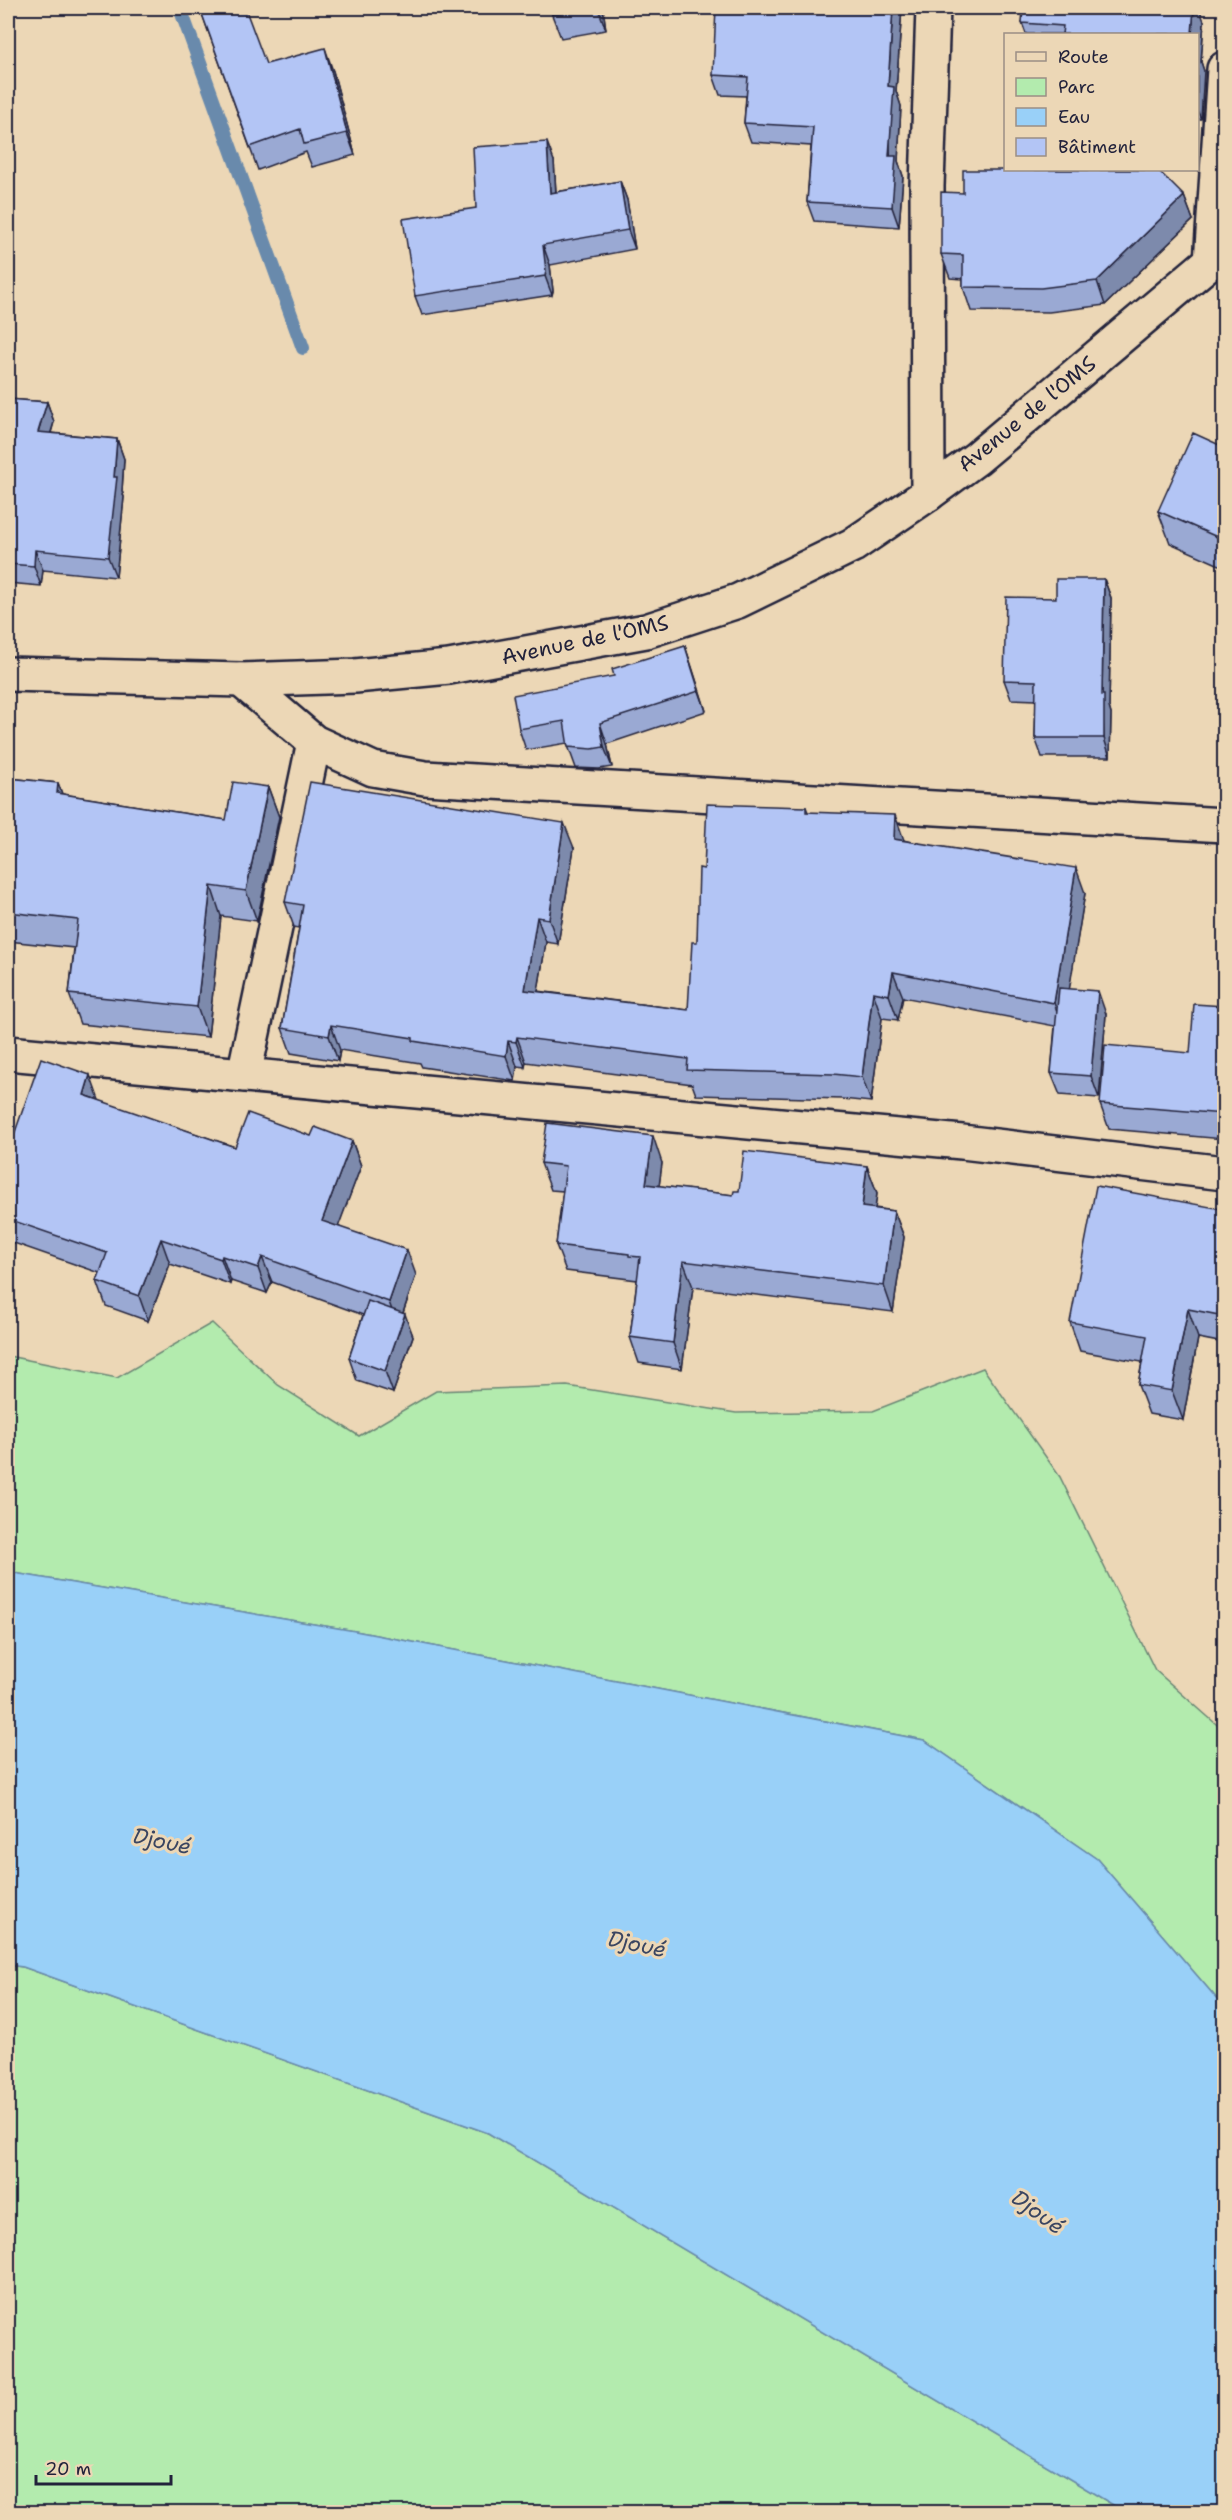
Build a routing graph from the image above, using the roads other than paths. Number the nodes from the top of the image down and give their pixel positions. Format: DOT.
graph roads {
  1 [pos="933,8"];
  2 [pos="1224,69"];
  3 [pos="1218,256"];
  4 [pos="928,494"];
  5 [pos="8,674"];
  6 [pos="241,680"];
  7 [pos="314,742"];
  8 [pos="1224,825"];
  9 [pos="8,1053"];
  10 [pos="244,1075"];
  11 [pos="1224,1173"];
  1 -- 4 [label="street"];
  2 -- 3 [label="street"];
  3 -- 4 [label="street, Avenue de l'OMS"];
  4 -- 6 [label="street, Avenue de l'OMS"];
  5 -- 6 [label="street, Avenue de l'OMS"];
  6 -- 7 [label="street"];
  7 -- 8 [label="street"];
  7 -- 10 [label="street"];
  9 -- 10 [label="street"];
  10 -- 11 [label="street"];
}
